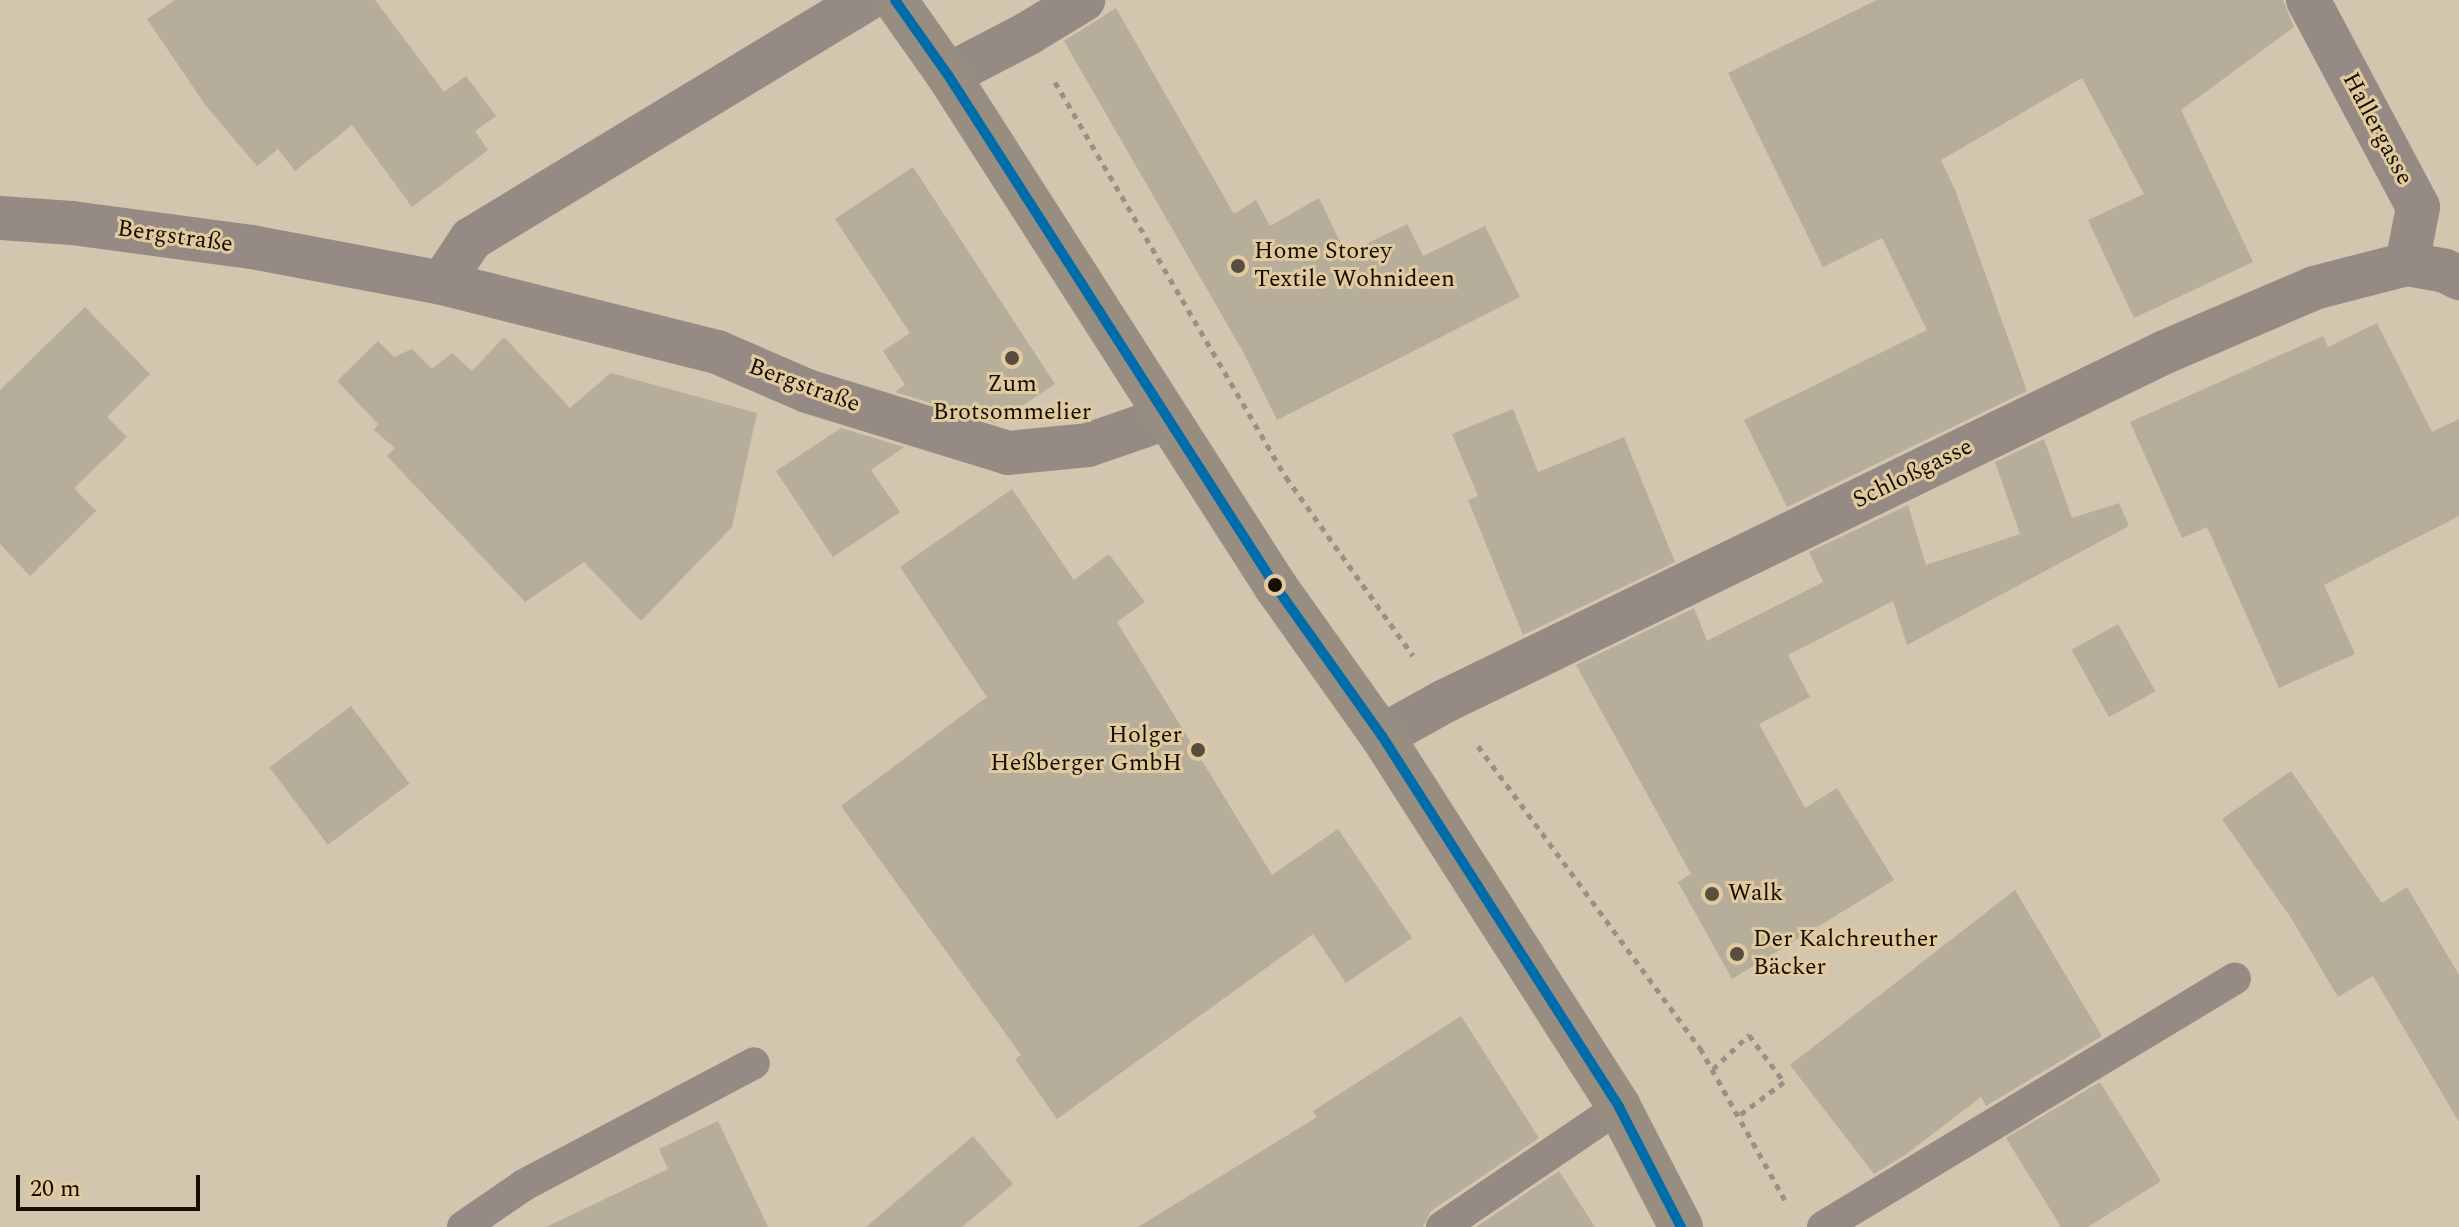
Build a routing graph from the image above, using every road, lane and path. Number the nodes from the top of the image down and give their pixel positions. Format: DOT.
graph roads {
  1 [pos="866,0"];
  2 [pos="895,0"];
  3 [pos="1083,0"];
  4 [pos="2308,0"];
  5 [pos="1027,34"];
  6 [pos="948,75"];
  7 [pos="0,218"];
  8 [pos="2442,265"];
  9 [pos="442,283"];
  10 [pos="1166,418"];
  11 [pos="1445,701"];
  12 [pos="1382,736"];
  13 [pos="2235,978"];
  14 [pos="754,1063"];
  15 [pos="1713,1069"];
  16 [pos="1619,1107"];
  17 [pos="1738,1116"];
  18 [pos="1793,1213"];
  19 [pos="463,1227"];
  20 [pos="1442,1227"];
  21 [pos="1681,1227"];
  22 [pos="1823,1227"];
  1 -- 9 [label="street"];
  2 -- 6 [label="main road"];
  3 -- 5 [label="street"];
  4 -- 8 [label="street, Hallergasse"];
  5 -- 6 [label="street"];
  5 -- 11 [label="path"];
  6 -- 10 [label="main road"];
  7 -- 9 [label="street, Bergstraße"];
  8 -- 11 [label="street, Schloßgasse"];
  9 -- 10 [label="street, Bergstraße"];
  10 -- 12 [label="main road"];
  11 -- 12 [label="street, Schloßgasse"];
  11 -- 15 [label="path"];
  12 -- 16 [label="main road"];
  13 -- 22 [label="lane"];
  14 -- 19 [label="lane"];
  15 -- 17 [label="path"];
  15 -- 17 [label="path"];
  16 -- 20 [label="lane"];
  16 -- 21 [label="main road"];
  17 -- 18 [label="path"];
}
